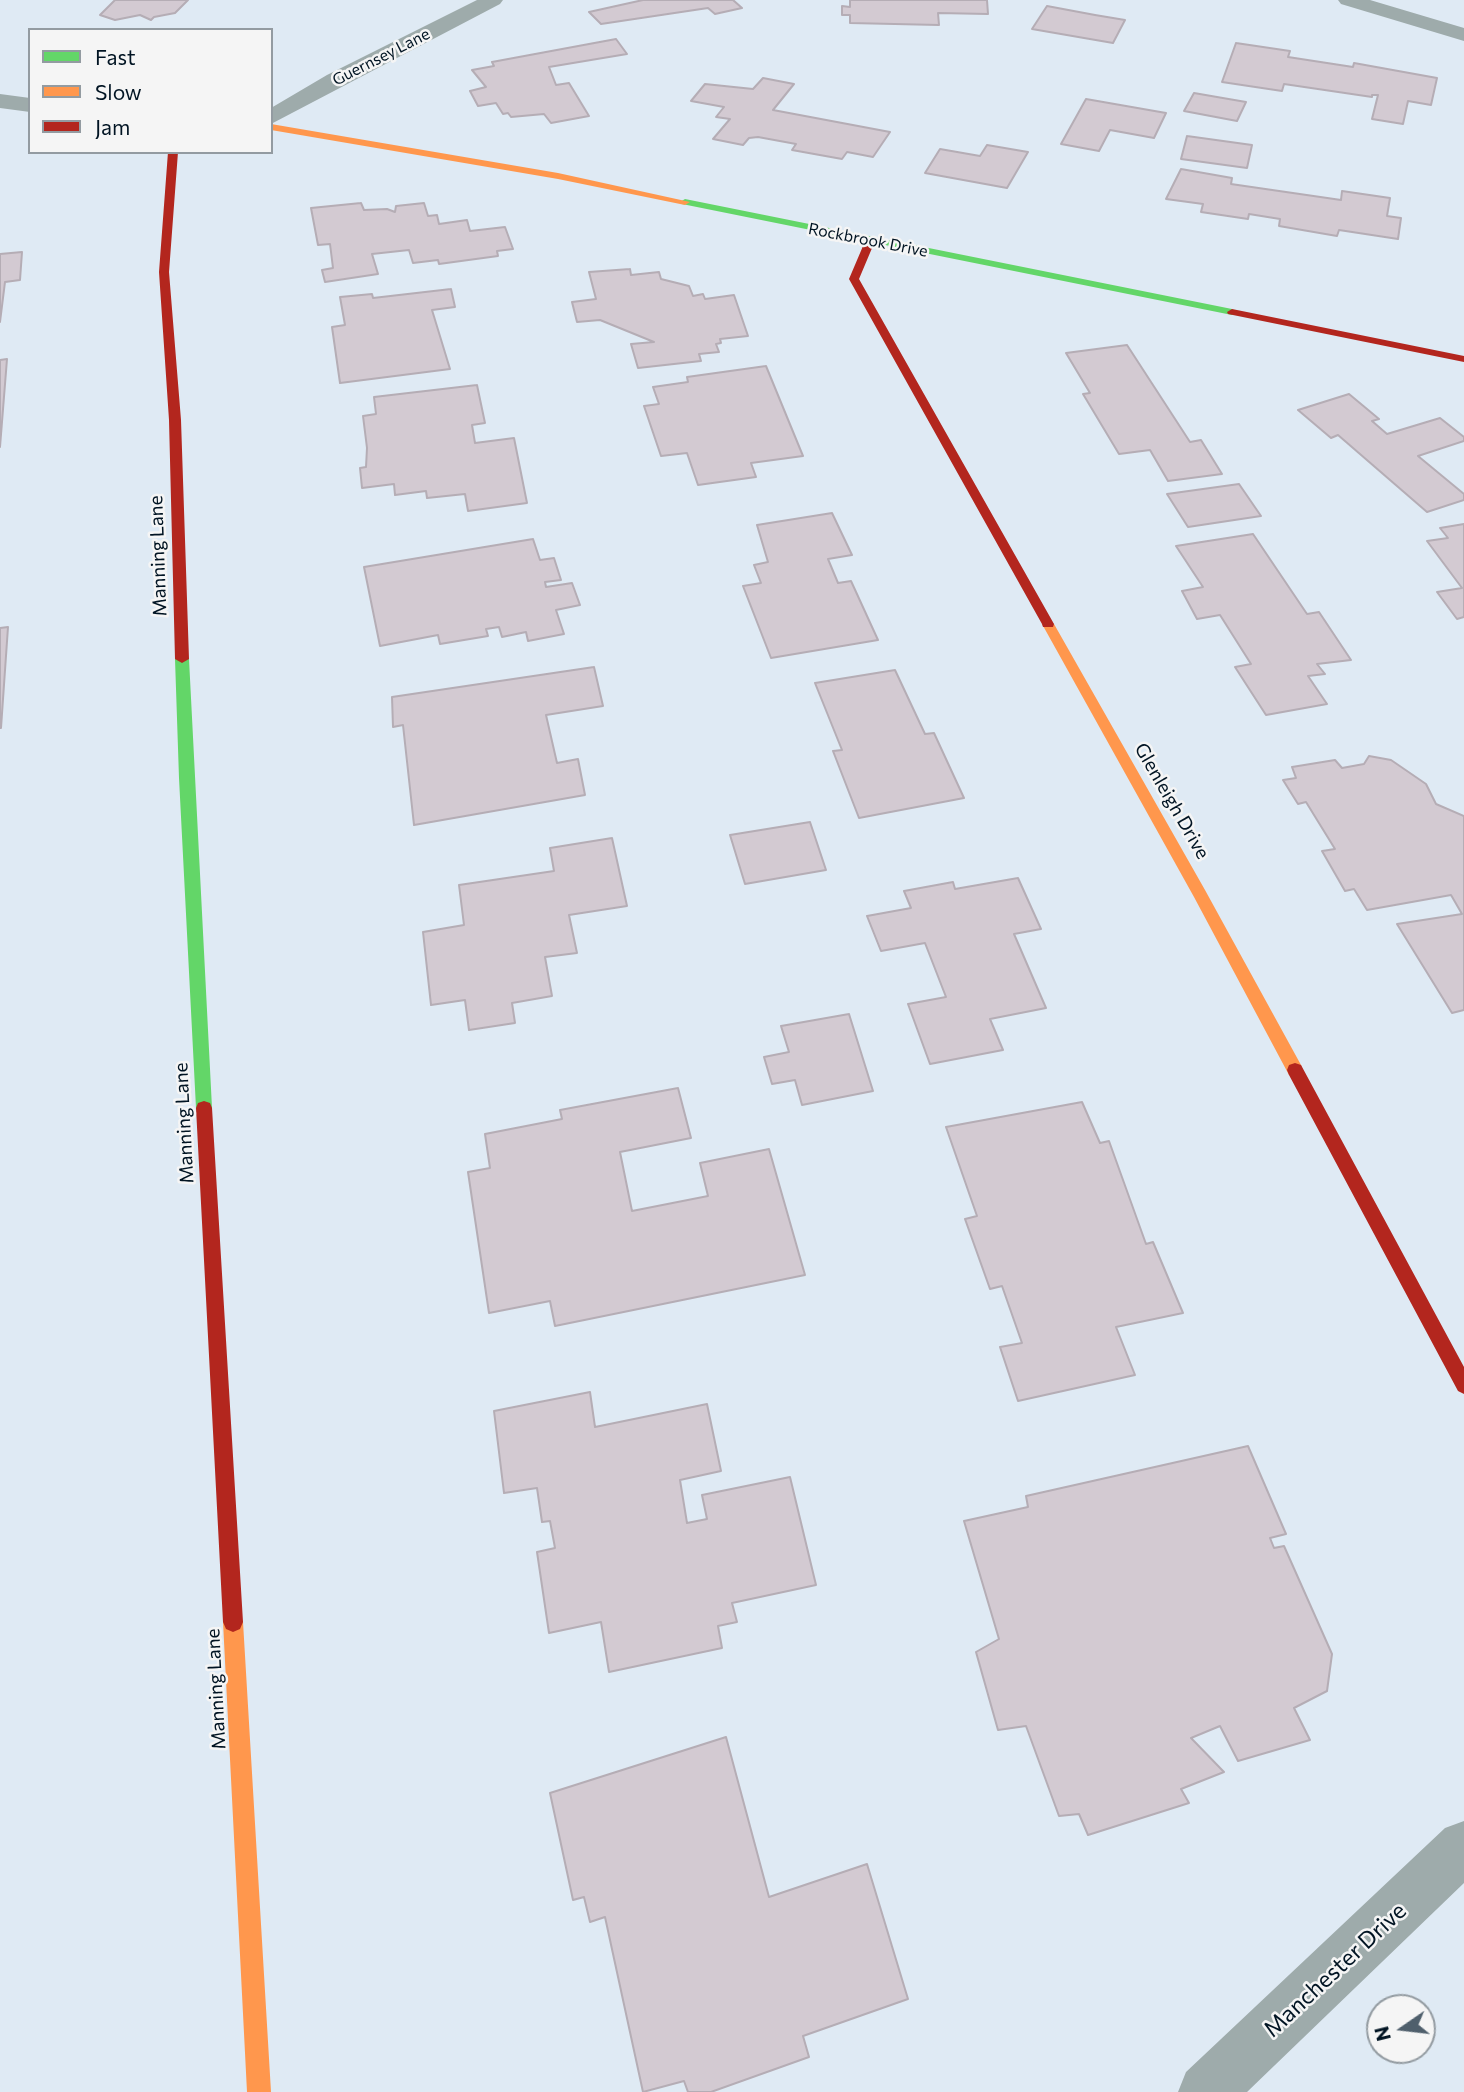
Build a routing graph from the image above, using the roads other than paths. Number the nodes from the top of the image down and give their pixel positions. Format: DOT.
graph roads {
  1 [pos="493,0"];
  2 [pos="1348,0"];
  3 [pos="1464,35"];
  4 [pos="0,101"];
  5 [pos="28,105"];
  6 [pos="273,116"];
  7 [pos="273,127"];
  8 [pos="173,154"];
  9 [pos="870,241"];
  10 [pos="1464,359"];
  11 [pos="1464,1385"];
  12 [pos="1464,1847"];
  13 [pos="259,2092"];
  14 [pos="1206,2092"];
  1 -- 6 [label="street, Guernsey Lane"];
  2 -- 3 [label="street"];
  4 -- 5 [label="street"];
  7 -- 9 [label="street, Rockbrook Drive"];
  8 -- 13 [label="street, Manning Lane"];
  9 -- 10 [label="street, Rockbrook Drive"];
  9 -- 11 [label="street, Glenleigh Drive"];
  12 -- 14 [label="street, Manchester Drive"];
}
